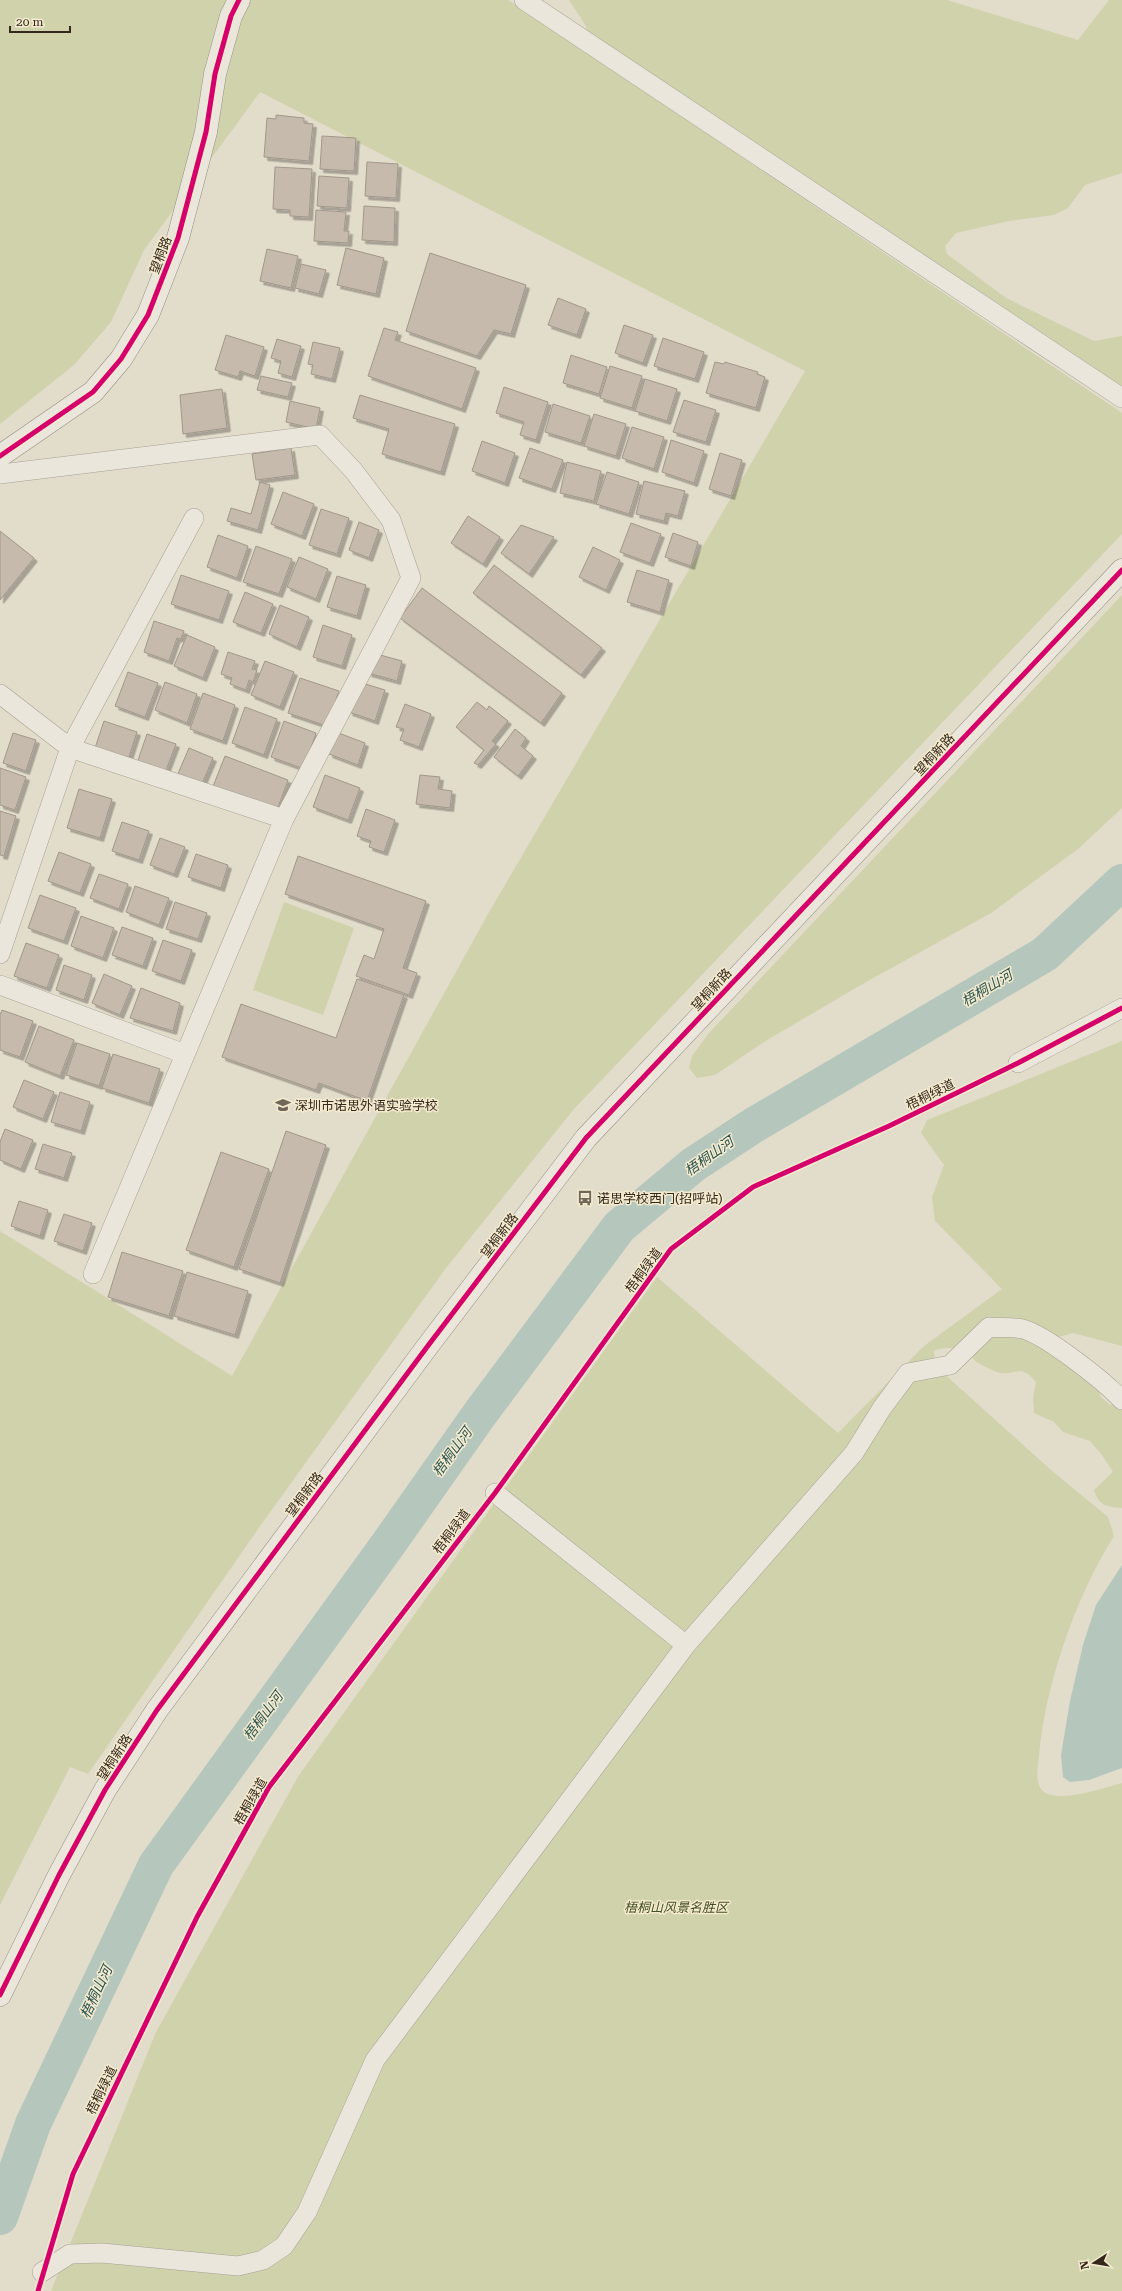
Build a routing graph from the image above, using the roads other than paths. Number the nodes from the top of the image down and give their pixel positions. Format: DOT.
graph roads {
  1 [pos="239,0"];
  2 [pos="524,0"];
  3 [pos="1122,398"];
  4 [pos="0,456"];
  5 [pos="0,474"];
  6 [pos="194,518"];
  7 [pos="1122,570"];
  8 [pos="0,694"];
  9 [pos="70,748"];
  10 [pos="284,819"];
  11 [pos="0,954"];
  12 [pos="0,985"];
  13 [pos="1122,1008"];
  14 [pos="186,1054"];
  15 [pos="1018,1064"];
  16 [pos="93,1274"];
  17 [pos="1122,1400"];
  18 [pos="495,1492"];
  19 [pos="686,1646"];
  20 [pos="0,1995"];
  21 [pos="42,2272"];
  1 -- 4 [label="street, 望桐路"];
  2 -- 3 [label="street"];
  5 -- 10 [label="street"];
  6 -- 9 [label="street"];
  7 -- 20 [label="street, 望桐新路"];
  8 -- 9 [label="street"];
  9 -- 10 [label="street"];
  9 -- 11 [label="street"];
  10 -- 14 [label="street"];
  12 -- 14 [label="street"];
  13 -- 15 [label="street"];
  14 -- 16 [label="street"];
  17 -- 19 [label="street"];
  18 -- 19 [label="street"];
  19 -- 21 [label="street"];
}
